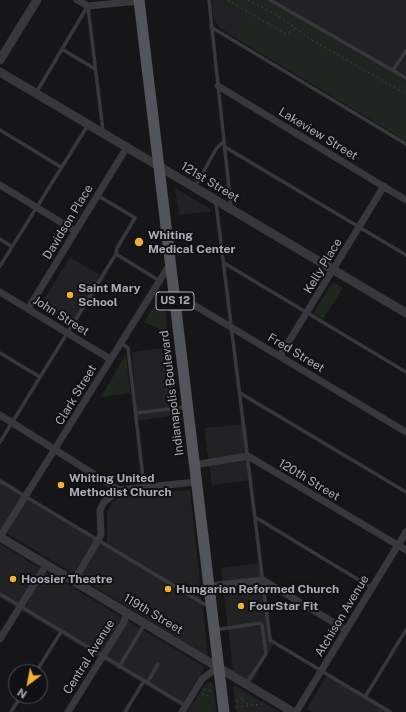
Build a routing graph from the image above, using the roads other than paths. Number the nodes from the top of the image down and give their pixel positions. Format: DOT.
graph roads {
  1 [pos="37,0"];
  2 [pos="77,0"];
  3 [pos="139,0"];
  4 [pos="209,0"];
  5 [pos="270,0"];
  6 [pos="88,6"];
  7 [pos="211,27"];
  8 [pos="62,49"];
  9 [pos="406,51"];
  10 [pos="0,60"];
  11 [pos="95,69"];
  12 [pos="393,70"];
  13 [pos="0,72"];
  14 [pos="406,78"];
  15 [pos="218,86"];
  16 [pos="36,93"];
  17 [pos="88,124"];
  18 [pos="0,130"];
  19 [pos="103,132"];
  20 [pos="224,141"];
  21 [pos="406,144"];
  22 [pos="127,147"];
  23 [pos="224,147"];
  24 [pos="158,165"];
  25 [pos="61,167"];
  26 [pos="0,185"];
  27 [pos="384,186"];
  28 [pos="195,187"];
  29 [pos="97,196"];
  30 [pos="216,199"];
  31 [pos="406,200"];
  32 [pos="36,208"];
  33 [pos="232,208"];
  34 [pos="359,227"];
  35 [pos="76,231"];
  36 [pos="0,239"];
  37 [pos="12,247"];
  38 [pos="116,254"];
  39 [pos="406,255"];
  40 [pos="170,263"];
  41 [pos="224,263"];
  42 [pos="0,266"];
  43 [pos="334,270"];
  44 [pos="160,281"];
  45 [pos="0,292"];
  46 [pos="174,293"];
  47 [pos="28,309"];
  48 [pos="307,313"];
  49 [pos="406,314"];
  50 [pos="231,326"];
  51 [pos="67,333"];
  52 [pos="121,343"];
  53 [pos="0,353"];
  54 [pos="280,356"];
  55 [pos="110,359"];
  56 [pos="406,372"];
  57 [pos="40,377"];
  58 [pos="240,393"];
  59 [pos="187,407"];
  60 [pos="136,413"];
  61 [pos="0,415"];
  62 [pos="12,422"];
  63 [pos="406,432"];
  64 [pos="0,442"];
  65 [pos="56,449"];
  66 [pos="248,456"];
  67 [pos="194,465"];
  68 [pos="0,481"];
  69 [pos="196,482"];
  70 [pos="144,487"];
  71 [pos="119,490"];
  72 [pos="406,492"];
  73 [pos="26,496"];
  74 [pos="255,517"];
  75 [pos="406,532"];
  76 [pos="0,537"];
  77 [pos="98,540"];
  78 [pos="398,545"];
  79 [pos="406,550"];
  80 [pos="46,565"];
  81 [pos="263,580"];
  82 [pos="74,581"];
  83 [pos="208,586"];
  84 [pos="372,588"];
  85 [pos="0,594"];
  86 [pos="20,607"];
  87 [pos="211,608"];
  88 [pos="127,613"];
  89 [pos="145,624"];
  90 [pos="214,630"];
  91 [pos="346,630"];
  92 [pos="406,630"];
  93 [pos="61,632"];
  94 [pos="0,639"];
  95 [pos="102,657"];
  96 [pos="41,664"];
  97 [pos="158,664"];
  98 [pos="119,666"];
  99 [pos="218,667"];
  100 [pos="321,670"];
  101 [pos="145,682"];
  102 [pos="245,688"];
  103 [pos="365,697"];
  104 [pos="184,709"];
  105 [pos="68,712"];
  106 [pos="125,712"];
  107 [pos="224,712"];
  108 [pos="293,712"];
  109 [pos="296,712"];
  110 [pos="390,712"];
  1 -- 10 [label="street"];
  2 -- 6 [label="street"];
  3 -- 6 [label="street"];
  3 -- 24 [label="main road, Indianapolis Boulevard / US 12"];
  4 -- 7 [label="lane"];
  5 -- 12 [label="lane"];
  6 -- 8 [label="lane"];
  6 -- 11 [label="lane"];
  7 -- 15 [label="lane"];
  7 -- 21 [label="lane"];
  8 -- 11 [label="lane"];
  8 -- 16 [label="lane"];
  9 -- 12 [label="lane"];
  11 -- 19 [label="lane"];
  12 -- 14 [label="lane"];
  13 -- 16 [label="street, 121st Street"];
  15 -- 20 [label="lane"];
  15 -- 27 [label="street, Lakeview Street"];
  16 -- 17 [label="street, 121st Street"];
  17 -- 19 [label="street, 121st Street"];
  17 -- 25 [label="lane"];
  18 -- 25 [label="lane"];
  19 -- 22 [label="street, 121st Street"];
  20 -- 23 [label="lane"];
  20 -- 28 [label="lane"];
  22 -- 24 [label="street, 121st Street"];
  22 -- 29 [label="street, Davidson Place"];
  23 -- 33 [label="lane"];
  23 -- 34 [label="lane"];
  24 -- 28 [label="street, 121st Street"];
  24 -- 40 [label="main road, Indianapolis Boulevard / US 12"];
  25 -- 32 [label="lane"];
  26 -- 32 [label="street"];
  27 -- 31 [label="street, Lakeview Street"];
  27 -- 34 [label="street, Kelly Place"];
  28 -- 30 [label="street, 121st Street"];
  29 -- 35 [label="street, Davidson Place"];
  29 -- 38 [label="lane"];
  30 -- 33 [label="street, 121st Street"];
  30 -- 41 [label="lane"];
  32 -- 35 [label="street"];
  32 -- 37 [label="lane"];
  33 -- 43 [label="street, 121st Street"];
  34 -- 39 [label="lane"];
  34 -- 43 [label="street, Kelly Place"];
  35 -- 47 [label="street, Davidson Place"];
  36 -- 37 [label="lane"];
  37 -- 42 [label="lane"];
  38 -- 44 [label="lane"];
  38 -- 51 [label="lane"];
  40 -- 44 [label="street, Clark Street"];
  40 -- 46 [label="main road, Indianapolis Boulevard / US 12"];
  41 -- 48 [label="lane"];
  41 -- 50 [label="lane"];
  43 -- 48 [label="street, Kelly Place"];
  43 -- 49 [label="street, 121st Street"];
  44 -- 52 [label="street, Clark Street"];
  45 -- 47 [label="street, John Street"];
  46 -- 50 [label="street, Fred Street"];
  46 -- 59 [label="main road, Indianapolis Boulevard / US 12"];
  47 -- 51 [label="street, John Street"];
  48 -- 54 [label="street, Kelly Place"];
  48 -- 56 [label="lane"];
  50 -- 54 [label="street, Fred Street"];
  50 -- 58 [label="lane"];
  51 -- 55 [label="street, John Street"];
  51 -- 57 [label="lane"];
  52 -- 55 [label="street, Clark Street"];
  52 -- 60 [label="lane"];
  53 -- 57 [label="lane"];
  54 -- 63 [label="street, Fred Street"];
  55 -- 65 [label="street, Clark Street"];
  57 -- 62 [label="lane"];
  58 -- 66 [label="lane"];
  58 -- 72 [label="lane"];
  59 -- 60 [label="lane"];
  59 -- 67 [label="main road, Indianapolis Boulevard / US 12"];
  60 -- 70 [label="lane"];
  61 -- 62 [label="street"];
  62 -- 64 [label="lane"];
  62 -- 65 [label="street"];
  65 -- 71 [label="street"];
  65 -- 73 [label="street, Clark Street"];
  66 -- 67 [label="street"];
  66 -- 74 [label="lane"];
  66 -- 78 [label="street, 120th Street"];
  67 -- 69 [label="main road, Indianapolis Boulevard / US 12"];
  68 -- 73 [label="lane"];
  69 -- 70 [label="street"];
  69 -- 83 [label="main road, Indianapolis Boulevard / US 12"];
  70 -- 71 [label="street"];
  71 -- 77 [label="street"];
  73 -- 76 [label="street, Clark Street"];
  73 -- 77 [label="lane"];
  74 -- 81 [label="lane"];
  74 -- 84 [label="lane"];
  75 -- 78 [label="street, Atchison Avenue"];
  76 -- 80 [label="street, 119th Street"];
  77 -- 82 [label="street"];
  77 -- 87 [label="lane"];
  78 -- 79 [label="street, 120th Street"];
  78 -- 84 [label="street, Atchison Avenue"];
  80 -- 82 [label="street, 119th Street"];
  80 -- 86 [label="street"];
  81 -- 83 [label="street"];
  81 -- 91 [label="street"];
  81 -- 100 [label="lane"];
  82 -- 88 [label="street, 119th Street"];
  83 -- 87 [label="main road, Indianapolis Boulevard / US 12"];
  84 -- 91 [label="street, Atchison Avenue"];
  85 -- 86 [label="lane"];
  86 -- 93 [label="lane"];
  86 -- 94 [label="street"];
  87 -- 90 [label="main road, Indianapolis Boulevard / US 12"];
  88 -- 89 [label="street, 119th Street"];
  88 -- 95 [label="street, Central Avenue"];
  89 -- 98 [label="lane"];
  89 -- 99 [label="street, 119th Street"];
  90 -- 99 [label="main road, Indianapolis Boulevard / US 12"];
  90 -- 102 [label="lane"];
  91 -- 100 [label="street, Atchison Avenue"];
  92 -- 103 [label="lane"];
  93 -- 95 [label="lane"];
  93 -- 96 [label="lane"];
  95 -- 98 [label="lane"];
  95 -- 105 [label="street, Central Avenue"];
  97 -- 101 [label="lane"];
  98 -- 101 [label="lane"];
  99 -- 102 [label="street, 119th Street"];
  99 -- 104 [label="street"];
  99 -- 107 [label="main road, Indianapolis Boulevard / US 12"];
  100 -- 103 [label="lane"];
  100 -- 109 [label="street, Atchison Avenue"];
  101 -- 104 [label="lane"];
  101 -- 106 [label="lane"];
  102 -- 108 [label="street, 119th Street"];
  103 -- 110 [label="lane"];
}
